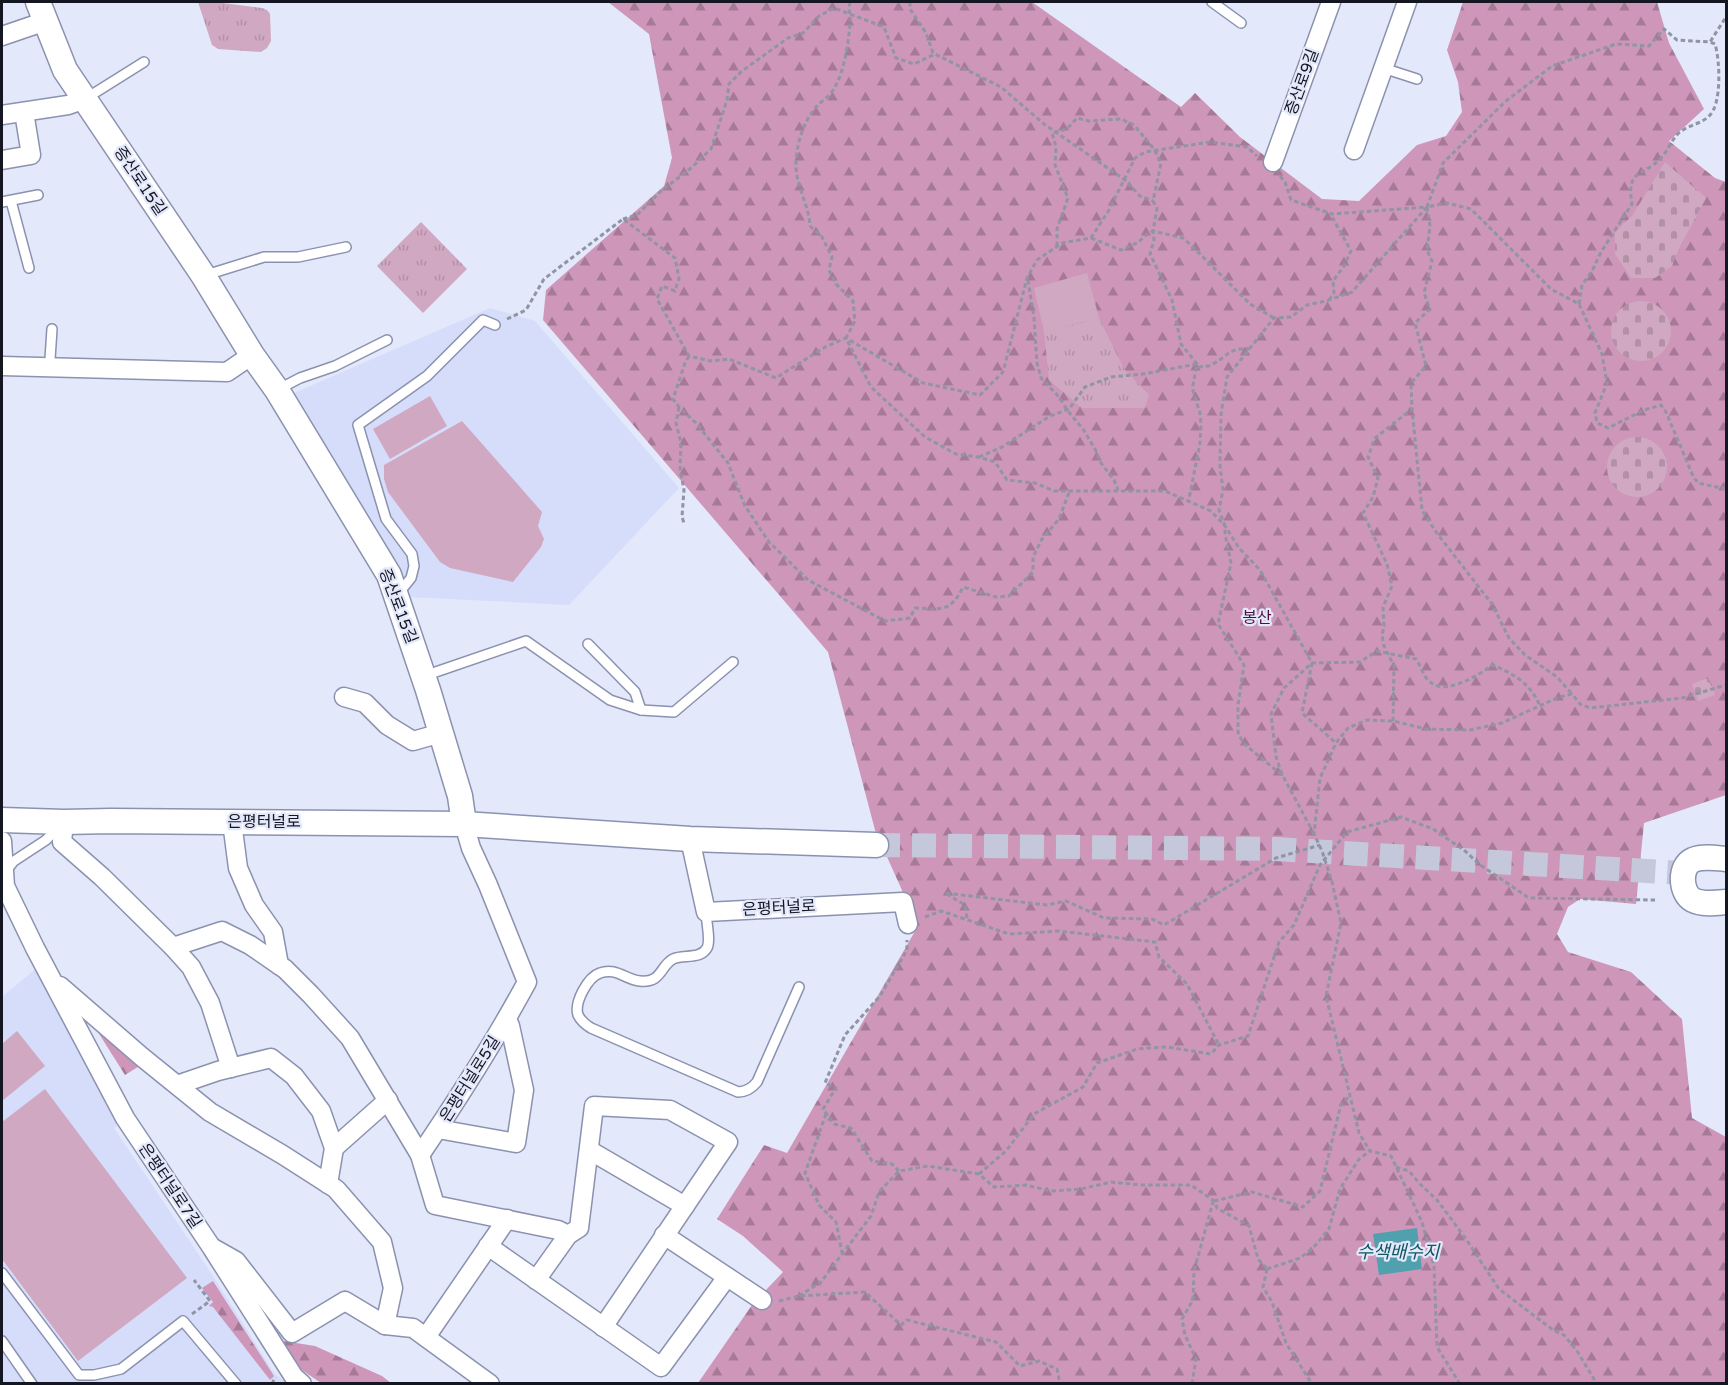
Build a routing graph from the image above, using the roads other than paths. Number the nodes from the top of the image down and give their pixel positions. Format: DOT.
graph roads {
  1 [pos="1212,2"];
  2 [pos="1331,2"];
  3 [pos="1406,2"];
  4 [pos="42,11"];
  5 [pos="1241,23"];
  6 [pos="2,36"];
  7 [pos="144,62"];
  8 [pos="1383,68"];
  9 [pos="1417,79"];
  10 [pos="85,99"];
  11 [pos="24,112"];
  12 [pos="2,115"];
  13 [pos="1354,150"];
  14 [pos="2,160"];
  15 [pos="1272,166"];
  16 [pos="38,195"];
  17 [pos="6,201"];
  18 [pos="346,247"];
  19 [pos="28,268"];
  20 [pos="203,275"];
  21 [pos="495,324"];
  22 [pos="52,329"];
  23 [pos="387,340"];
  24 [pos="252,355"];
  25 [pos="2,366"];
  26 [pos="53,368"];
  27 [pos="277,390"];
  28 [pos="396,596"];
  29 [pos="588,644"];
  30 [pos="733,662"];
  31 [pos="424,676"];
  32 [pos="344,697"];
  33 [pos="641,710"];
  34 [pos="441,733"];
  35 [pos="2,820"];
  36 [pos="64,822"];
  37 [pos="232,822"];
  38 [pos="464,824"];
  39 [pos="690,840"];
  40 [pos="2,841"];
  41 [pos="876,845"];
  42 [pos="1726,859"];
  43 [pos="3,873"];
  44 [pos="1699,874"];
  45 [pos="1726,875"];
  46 [pos="1726,903"];
  47 [pos="705,912"];
  48 [pos="908,924"];
  49 [pos="173,947"];
  50 [pos="279,965"];
  51 [pos="53,979"];
  52 [pos="799,987"];
  53 [pos="507,1019"];
  54 [pos="231,1068"];
  55 [pos="177,1085"];
  56 [pos="388,1100"];
  57 [pos="438,1130"];
  58 [pos="334,1148"];
  59 [pos="589,1150"];
  60 [pos="420,1155"];
  61 [pos="328,1184"];
  62 [pos="685,1206"];
  63 [pos="507,1219"];
  64 [pos="568,1235"];
  65 [pos="664,1235"];
  66 [pos="488,1246"];
  67 [pos="212,1248"];
  68 [pos="2,1273"];
  69 [pos="728,1277"];
  70 [pos="537,1280"];
  71 [pos="762,1300"];
  72 [pos="385,1325"];
  73 [pos="603,1327"];
  74 [pos="426,1337"];
  75 [pos="2,1341"];
  76 [pos="32,1383"];
  77 [pos="237,1383"];
  78 [pos="302,1383"];
  79 [pos="490,1383"];
  1 -- 5 [label="lane"];
  2 -- 15 [label="street, 증산로9길"];
  3 -- 8 [label="street"];
  4 -- 6 [label="street"];
  4 -- 10 [label="main road, 증산로15길"];
  7 -- 10 [label="lane"];
  8 -- 9 [label="lane"];
  8 -- 13 [label="street"];
  10 -- 11 [label="street"];
  10 -- 20 [label="main road, 증산로15길"];
  11 -- 12 [label="street"];
  11 -- 14 [label="street"];
  16 -- 17 [label="lane"];
  17 -- 19 [label="lane"];
  18 -- 20 [label="lane"];
  20 -- 24 [label="main road, 증산로15길"];
  21 -- 28 [label="lane"];
  22 -- 26 [label="lane"];
  23 -- 27 [label="lane"];
  24 -- 26 [label="street"];
  24 -- 27 [label="main road, 증산로15길"];
  25 -- 26 [label="street"];
  27 -- 28 [label="main road, 증산로15길"];
  28 -- 31 [label="main road, 증산로15길"];
  29 -- 33 [label="lane"];
  30 -- 33 [label="lane"];
  31 -- 33 [label="lane"];
  31 -- 34 [label="main road, 증산로15길"];
  32 -- 34 [label="street"];
  34 -- 38 [label="main road, 증산로15길"];
  35 -- 36 [label="main road, 은평터널로"];
  36 -- 37 [label="main road, 은평터널로"];
  36 -- 43 [label="lane"];
  36 -- 49 [label="street"];
  37 -- 38 [label="main road, 은평터널로"];
  37 -- 50 [label="street"];
  38 -- 39 [label="main road, 은평터널로"];
  38 -- 53 [label="street"];
  39 -- 41 [label="main road, 은평터널로"];
  39 -- 47 [label="street"];
  40 -- 43 [label="street, 은평터널로7길"];
  42 -- 46 [label="main road"];
  43 -- 51 [label="street, 은평터널로7길"];
  44 -- 45 [label="main road"];
  47 -- 48 [label="street, 은평터널로"];
  47 -- 52 [label="lane"];
  49 -- 50 [label="street"];
  49 -- 54 [label="street"];
  50 -- 56 [label="street"];
  51 -- 55 [label="street, 은평터널로7길"];
  51 -- 67 [label="street, 은평터널로7길"];
  53 -- 57 [label="street, 은평터널로5길"];
  53 -- 57 [label="street, 은평터널로5길"];
  54 -- 55 [label="street"];
  54 -- 58 [label="street"];
  55 -- 61 [label="street, 은평터널로7길"];
  56 -- 58 [label="street"];
  56 -- 60 [label="street"];
  57 -- 60 [label="street, 은평터널로5길"];
  58 -- 61 [label="street"];
  59 -- 62 [label="street"];
  59 -- 62 [label="street"];
  59 -- 64 [label="street"];
  60 -- 63 [label="street"];
  61 -- 72 [label="street, 은평터널로7길"];
  62 -- 65 [label="street"];
  63 -- 64 [label="street"];
  63 -- 66 [label="street"];
  64 -- 70 [label="street"];
  65 -- 69 [label="street"];
  65 -- 73 [label="street"];
  66 -- 70 [label="street"];
  66 -- 74 [label="street"];
  67 -- 72 [label="street"];
  67 -- 78 [label="street, 은평터널로7길"];
  68 -- 77 [label="lane"];
  69 -- 71 [label="street"];
  69 -- 73 [label="street"];
  70 -- 73 [label="street"];
  72 -- 74 [label="street"];
  74 -- 79 [label="street"];
  75 -- 76 [label="lane"];
}
